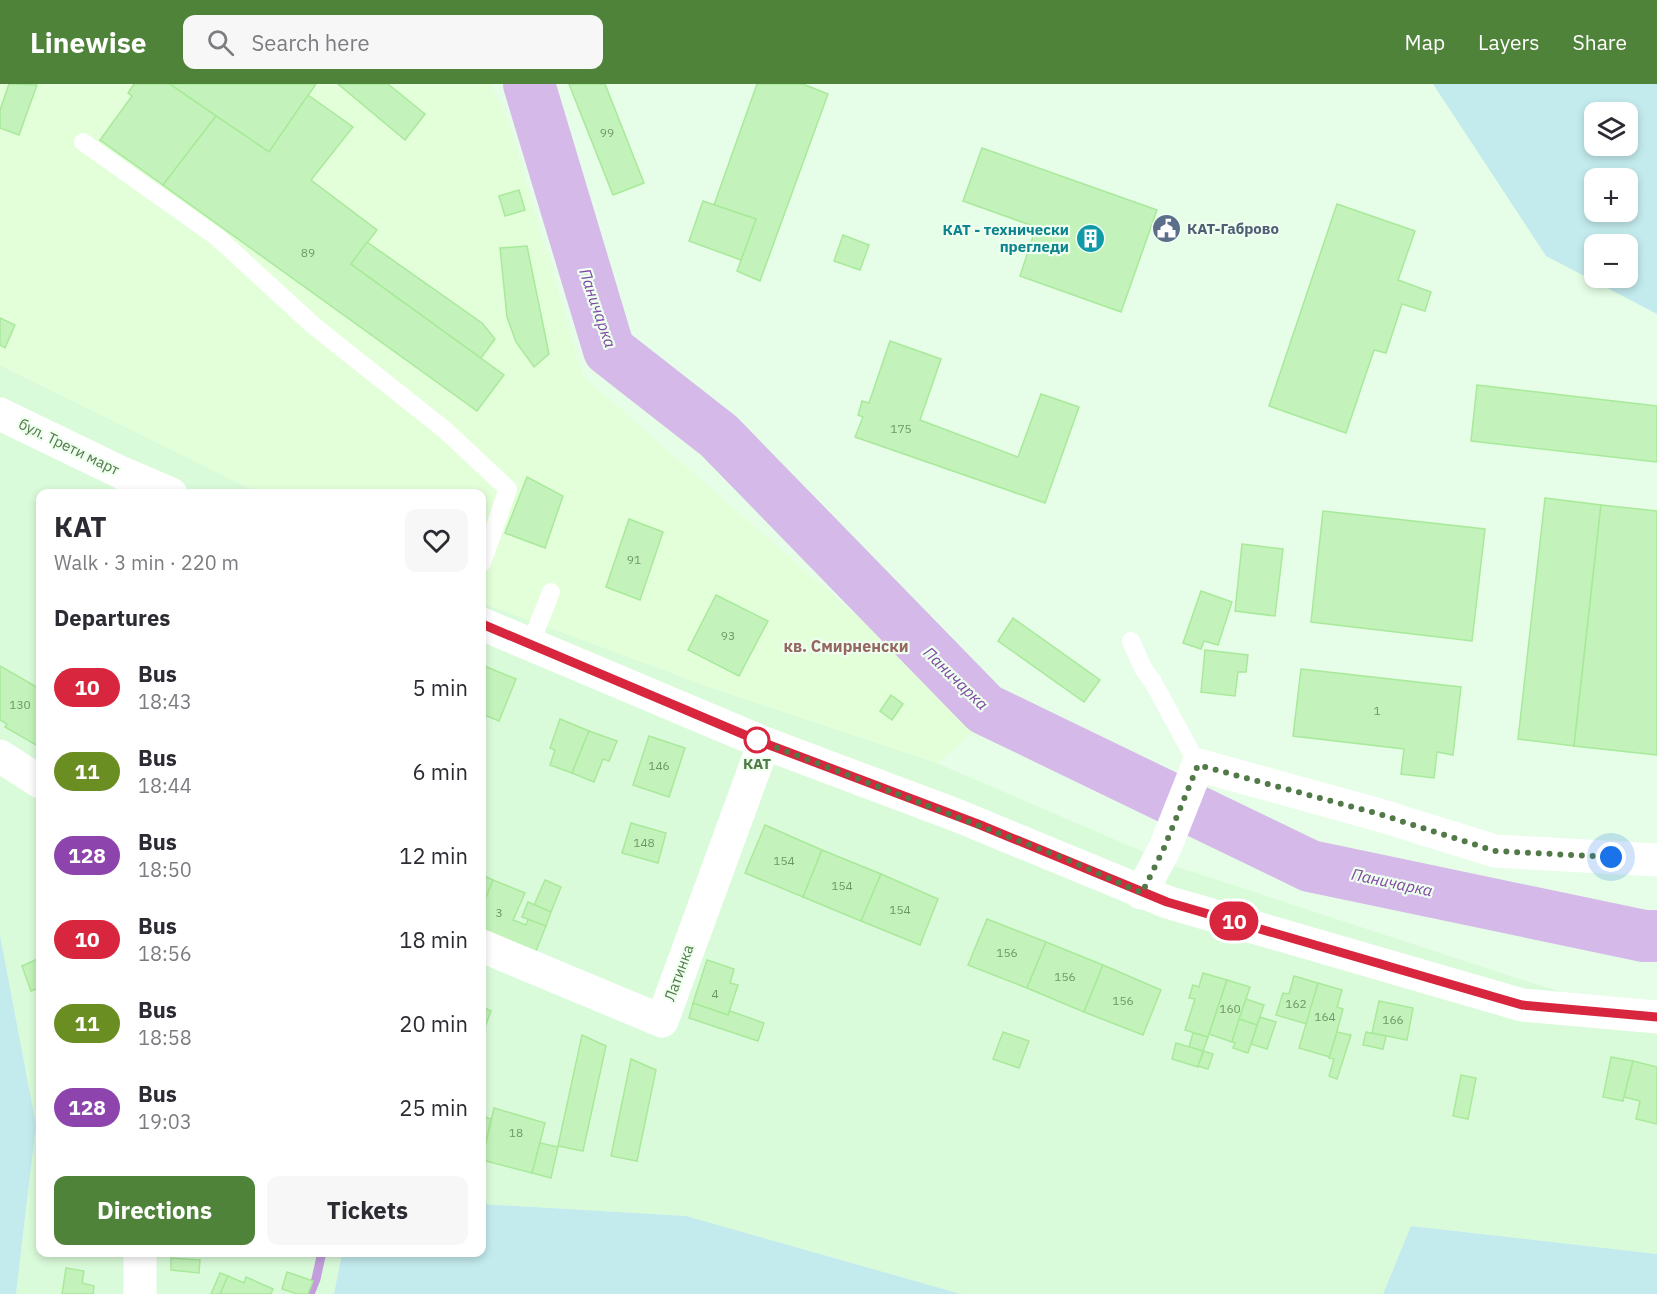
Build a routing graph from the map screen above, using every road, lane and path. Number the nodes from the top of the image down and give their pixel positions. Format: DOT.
graph roads {
  1 [pos="83,142"];
  2 [pos="0,414"];
  3 [pos="159,489"];
  4 [pos="486,552"];
  5 [pos="551,592"];
  6 [pos="486,626"];
  7 [pos="1131,641"];
  8 [pos="530,645"];
  9 [pos="764,743"];
  10 [pos="0,756"];
  11 [pos="1194,773"];
  12 [pos="36,779"];
  13 [pos="1657,860"];
  14 [pos="1142,893"];
  15 [pos="486,948"];
  16 [pos="1657,1017"];
  17 [pos="140,1257"];
  18 [pos="140,1294"];
  1 -- 4 [label="lane"];
  2 -- 3 [label="street, бул. Трети март"];
  5 -- 8 [label="lane"];
  6 -- 8 [label="street"];
  7 -- 11 [label="lane"];
  8 -- 9 [label="street"];
  9 -- 14 [label="street"];
  9 -- 15 [label="street, Латинка"];
  10 -- 12 [label="street"];
  11 -- 13 [label="street"];
  11 -- 14 [label="street"];
  14 -- 16 [label="street"];
  17 -- 18 [label="street"];
}
